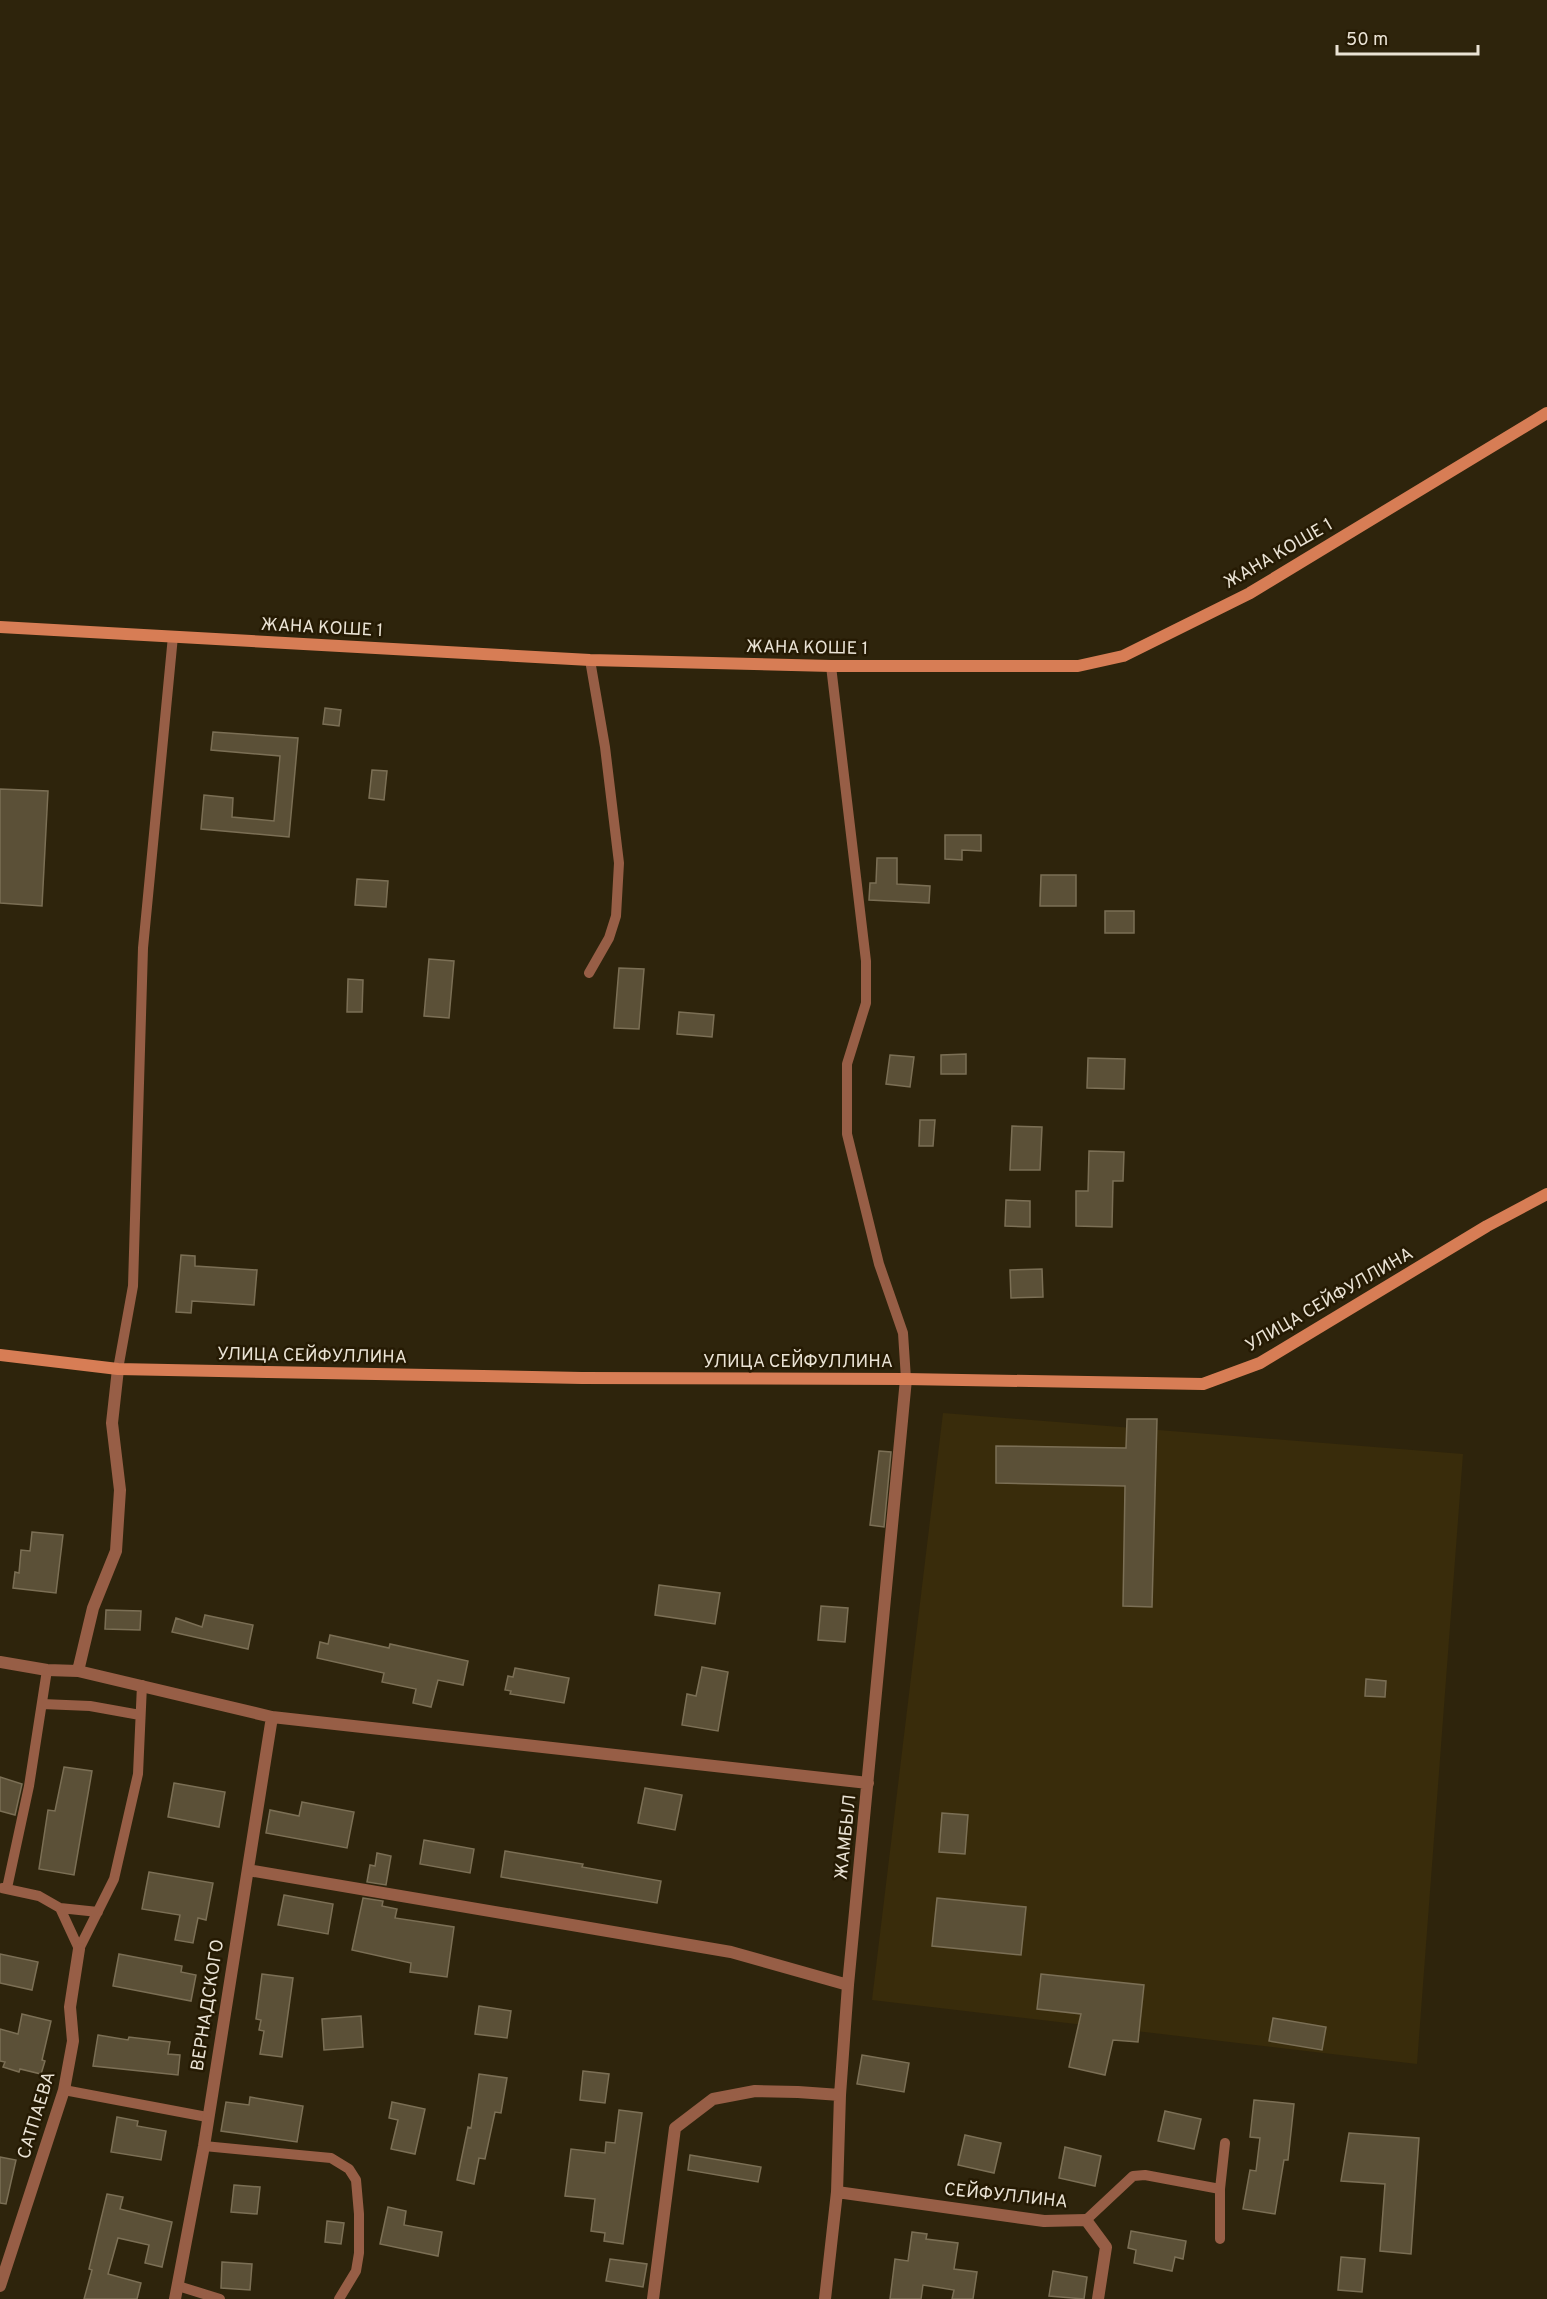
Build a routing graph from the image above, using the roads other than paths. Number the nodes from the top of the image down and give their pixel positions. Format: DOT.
graph roads {
  1 [pos="1547,413"];
  2 [pos="0,627"];
  3 [pos="173,636"];
  4 [pos="590,660"];
  5 [pos="831,666"];
  6 [pos="589,973"];
  7 [pos="1547,1194"];
  8 [pos="0,1355"];
  9 [pos="118,1369"];
  10 [pos="906,1379"];
  11 [pos="0,1662"];
  12 [pos="47,1670"];
  13 [pos="78,1671"];
  14 [pos="142,1685"];
  15 [pos="42,1704"];
  16 [pos="140,1715"];
  17 [pos="272,1717"];
  18 [pos="868,1783"];
  19 [pos="248,1870"];
  20 [pos="4,1888"];
  21 [pos="60,1908"];
  22 [pos="98,1912"];
  23 [pos="79,1949"];
  24 [pos="848,1985"];
  25 [pos="64,2090"];
  26 [pos="840,2096"];
  27 [pos="207,2117"];
  28 [pos="1225,2143"];
  29 [pos="204,2146"];
  30 [pos="1220,2189"];
  31 [pos="837,2192"];
  32 [pos="1086,2220"];
  33 [pos="1220,2239"];
  34 [pos="0,2286"];
  35 [pos="178,2286"];
  36 [pos="175,2299"];
  37 [pos="220,2299"];
  38 [pos="339,2299"];
  39 [pos="653,2299"];
  40 [pos="825,2299"];
  41 [pos="1098,2299"];
  1 -- 5 [label="street, ЖАНА КОШЕ 1"];
  2 -- 3 [label="street, ЖАНА КОШЕ 1"];
  3 -- 4 [label="street, ЖАНА КОШЕ 1"];
  3 -- 9 [label="lane"];
  4 -- 5 [label="street, ЖАНА КОШЕ 1"];
  4 -- 6 [label="lane"];
  5 -- 10 [label="lane"];
  7 -- 10 [label="street, УЛИЦА СЕЙФУЛЛИНА"];
  8 -- 9 [label="street, УЛИЦА СЕЙФУЛЛИНА"];
  9 -- 10 [label="street, УЛИЦА СЕЙФУЛЛИНА"];
  9 -- 13 [label="street"];
  10 -- 18 [label="street, ЖАМБЫЛ"];
  11 -- 12 [label="street"];
  12 -- 13 [label="street"];
  12 -- 15 [label="lane"];
  13 -- 14 [label="street"];
  14 -- 16 [label="lane"];
  14 -- 17 [label="street"];
  15 -- 16 [label="lane"];
  15 -- 20 [label="lane"];
  16 -- 22 [label="lane"];
  17 -- 18 [label="street"];
  17 -- 19 [label="street, ВЕРНАДСКОГО"];
  18 -- 24 [label="street, ЖАМБЫЛ"];
  19 -- 24 [label="street"];
  19 -- 27 [label="street, ВЕРНАДСКОГО"];
  20 -- 21 [label="lane"];
  21 -- 22 [label="lane"];
  21 -- 23 [label="lane"];
  22 -- 23 [label="lane"];
  23 -- 25 [label="street, САТПАЕВА"];
  24 -- 26 [label="street, ЖАМБЫЛ"];
  25 -- 27 [label="lane"];
  25 -- 34 [label="street, САТПАЕВА"];
  26 -- 31 [label="street, ЖАМБЫЛ"];
  26 -- 39 [label="street"];
  27 -- 29 [label="street, ВЕРНАДСКОГО"];
  28 -- 30 [label="lane"];
  29 -- 35 [label="street, ВЕРНАДСКОГО"];
  29 -- 38 [label="lane"];
  30 -- 32 [label="lane"];
  30 -- 33 [label="lane"];
  31 -- 32 [label="street, СЕЙФУЛЛИНА"];
  31 -- 40 [label="street, ЖАМБЫЛ"];
  32 -- 41 [label="street, СЕЙФУЛЛИНА"];
  35 -- 36 [label="street, ВЕРНАДСКОГО"];
  35 -- 37 [label="lane"];
}
